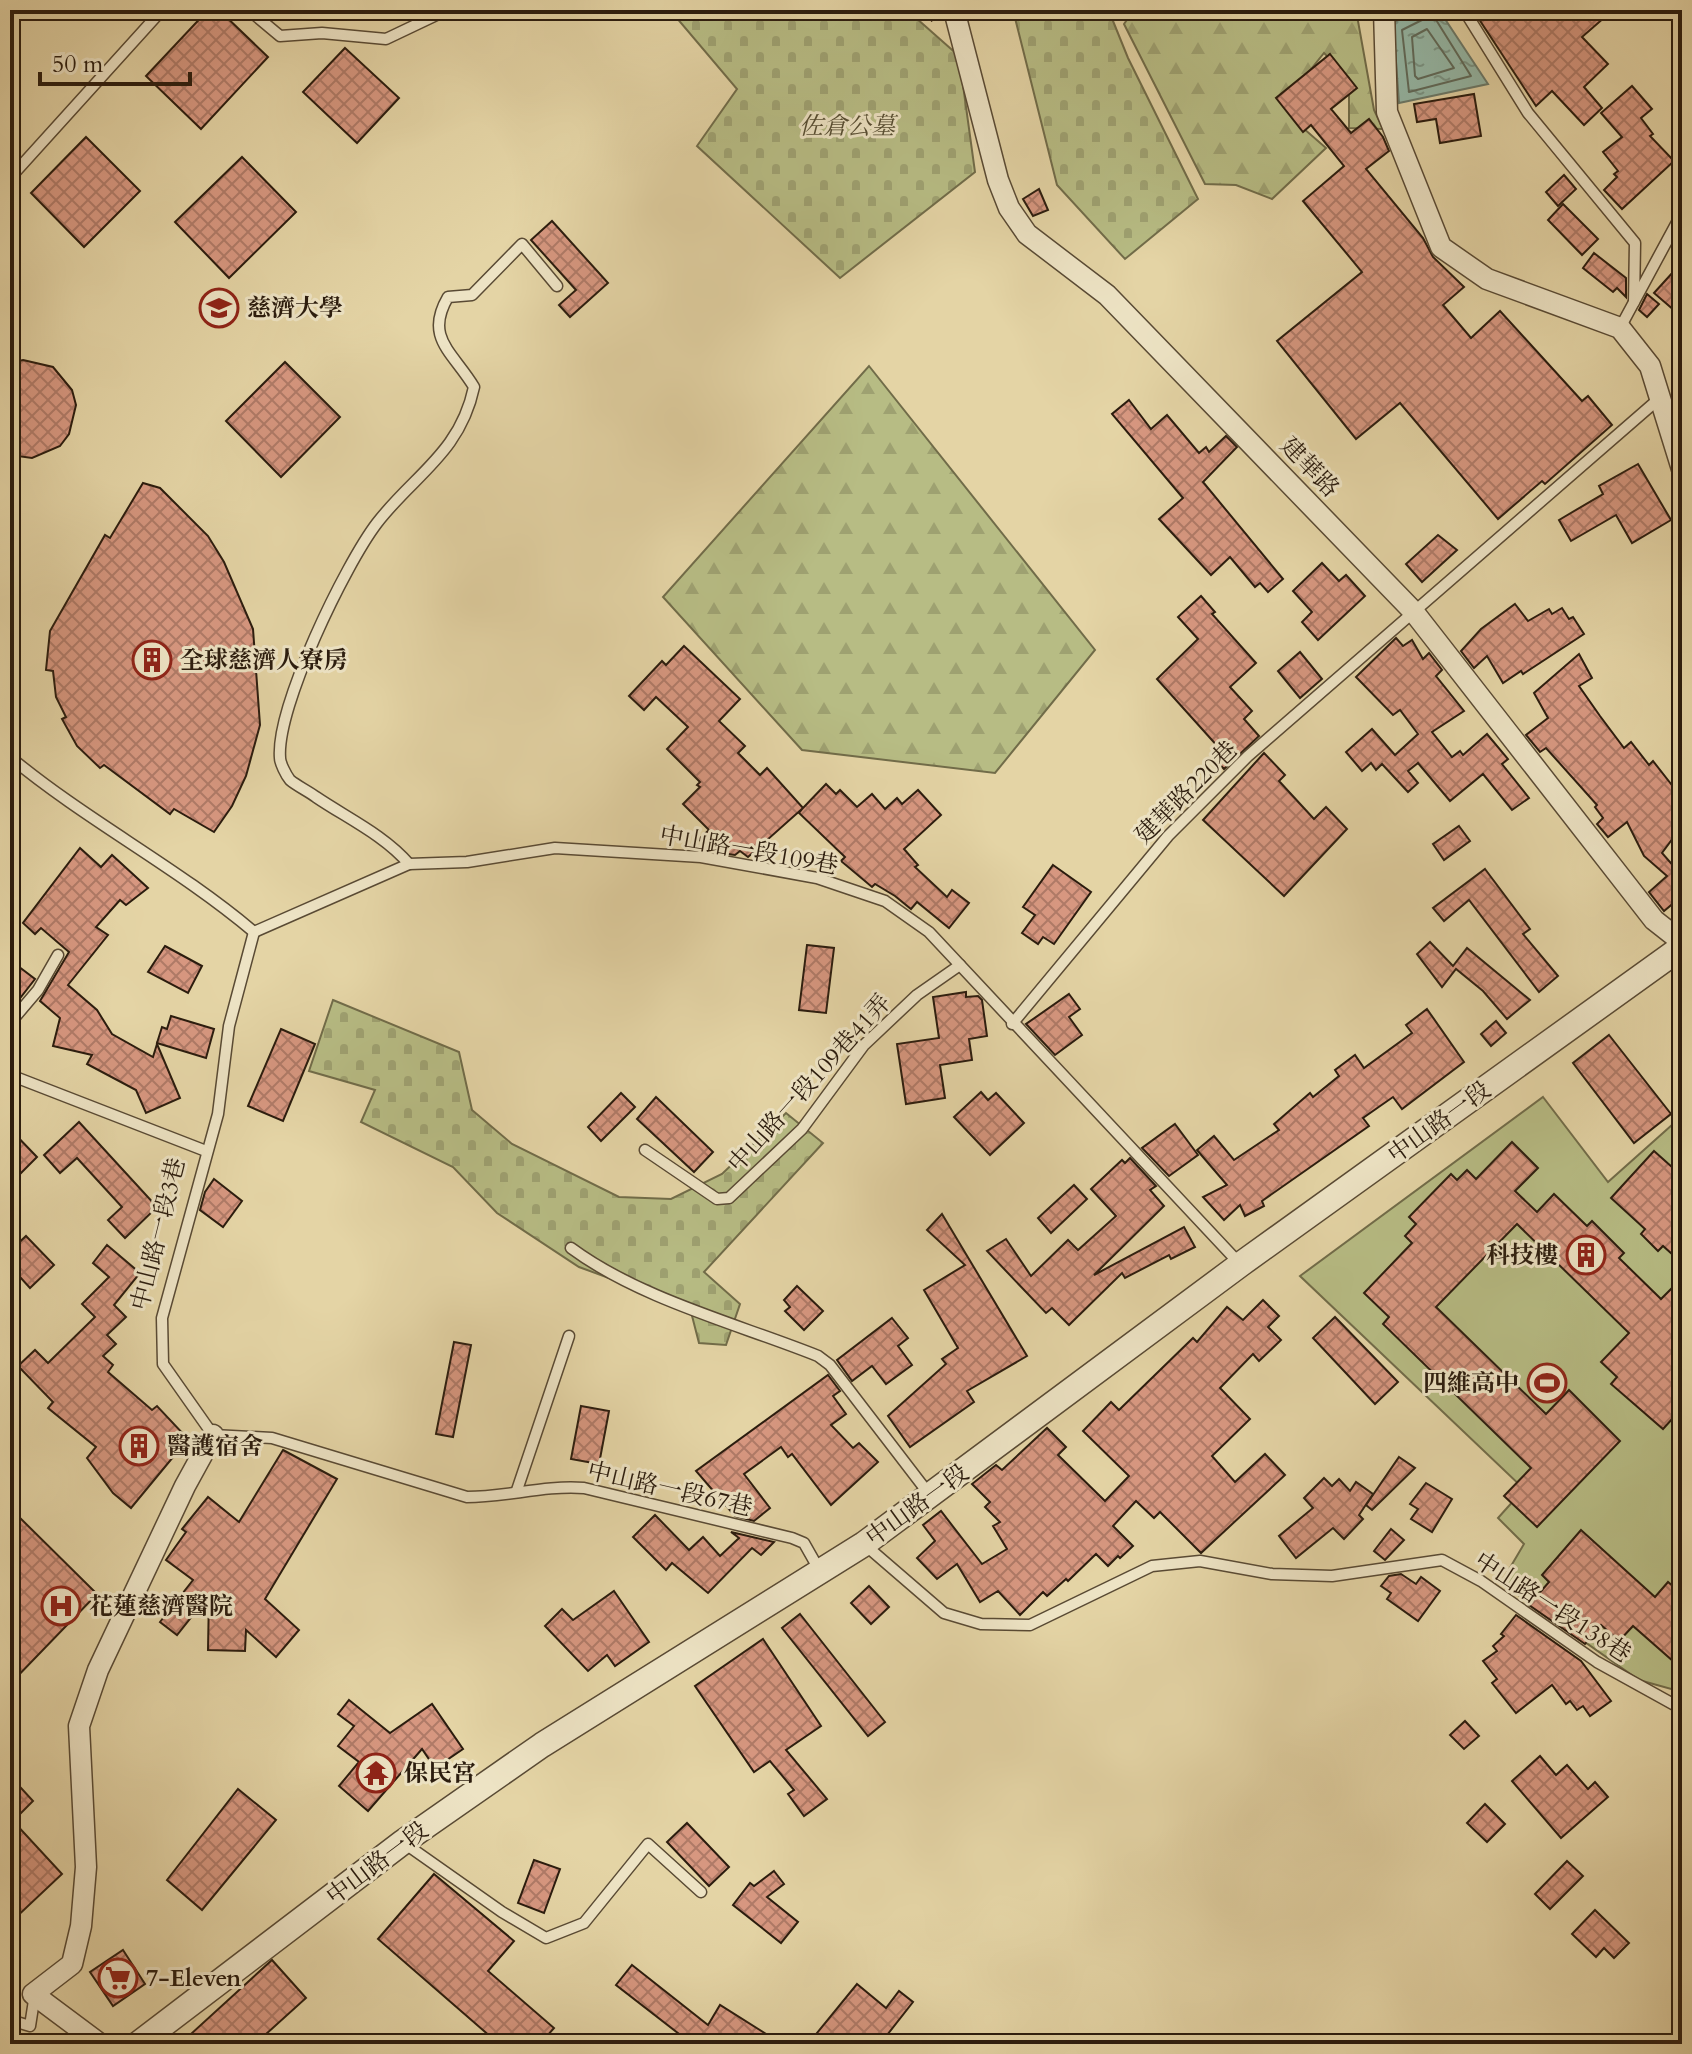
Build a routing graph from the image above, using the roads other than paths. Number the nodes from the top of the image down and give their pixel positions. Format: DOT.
graph roads {
  1 [pos="162,10"];
  2 [pos="249,10"];
  3 [pos="447,10"];
  4 [pos="954,10"];
  5 [pos="1384,10"];
  6 [pos="1464,10"];
  7 [pos="10,178"];
  8 [pos="1682,213"];
  9 [pos="557,286"];
  10 [pos="1634,302"];
  11 [pos="1620,328"];
  12 [pos="1661,397"];
  13 [pos="1682,469"];
  14 [pos="1413,611"];
  15 [pos="10,757"];
  16 [pos="409,864"];
  17 [pos="254,932"];
  18 [pos="1682,945"];
  19 [pos="58,955"];
  20 [pos="960,965"];
  21 [pos="10,1023"];
  22 [pos="1012,1024"];
  23 [pos="10,1075"];
  24 [pos="645,1150"];
  25 [pos="206,1151"];
  26 [pos="571,1248"];
  27 [pos="1241,1264"];
  28 [pos="569,1336"];
  29 [pos="213,1435"];
  30 [pos="517,1490"];
  31 [pos="930,1496"];
  32 [pos="864,1544"];
  33 [pos="821,1574"];
  34 [pos="1682,1709"];
  35 [pos="403,1842"];
  36 [pos="701,1892"];
  37 [pos="59,1985"];
  38 [pos="33,1994"];
  39 [pos="10,2020"];
  40 [pos="100,2044"];
  41 [pos="138,2044"];
  1 -- 7 [label="lane"];
  2 -- 3 [label="lane"];
  4 -- 14 [label="street, 建華路"];
  5 -- 11 [label="street"];
  6 -- 10 [label="lane"];
  8 -- 10 [label="lane"];
  9 -- 16 [label="lane"];
  10 -- 11 [label="lane"];
  11 -- 12 [label="street"];
  12 -- 13 [label="street"];
  12 -- 14 [label="lane, 建華路220巷"];
  14 -- 18 [label="street, 建華路"];
  14 -- 22 [label="lane, 建華路220巷"];
  15 -- 17 [label="lane"];
  16 -- 17 [label="lane, 中山路一段109巷"];
  16 -- 20 [label="lane, 中山路一段109巷"];
  17 -- 25 [label="lane, 中山路一段3巷"];
  18 -- 27 [label="street, 中山路一段"];
  19 -- 21 [label="lane"];
  20 -- 22 [label="lane, 中山路一段109巷"];
  20 -- 24 [label="lane, 中山路一段109巷41弄"];
  22 -- 27 [label="lane, 中山路一段109巷"];
  23 -- 25 [label="lane"];
  25 -- 29 [label="lane, 中山路一段3巷"];
  26 -- 31 [label="lane"];
  27 -- 31 [label="street, 中山路一段"];
  28 -- 30 [label="lane"];
  29 -- 30 [label="lane, 中山路一段67巷"];
  29 -- 38 [label="street"];
  30 -- 33 [label="lane, 中山路一段67巷"];
  31 -- 32 [label="street, 中山路一段"];
  32 -- 33 [label="street, 中山路一段"];
  32 -- 34 [label="lane, 中山路一段138巷"];
  33 -- 35 [label="street, 中山路一段"];
  35 -- 36 [label="lane"];
  35 -- 41 [label="street, 中山路一段"];
  37 -- 38 [label="lane"];
  38 -- 39 [label="lane"];
  38 -- 40 [label="street"];
}
